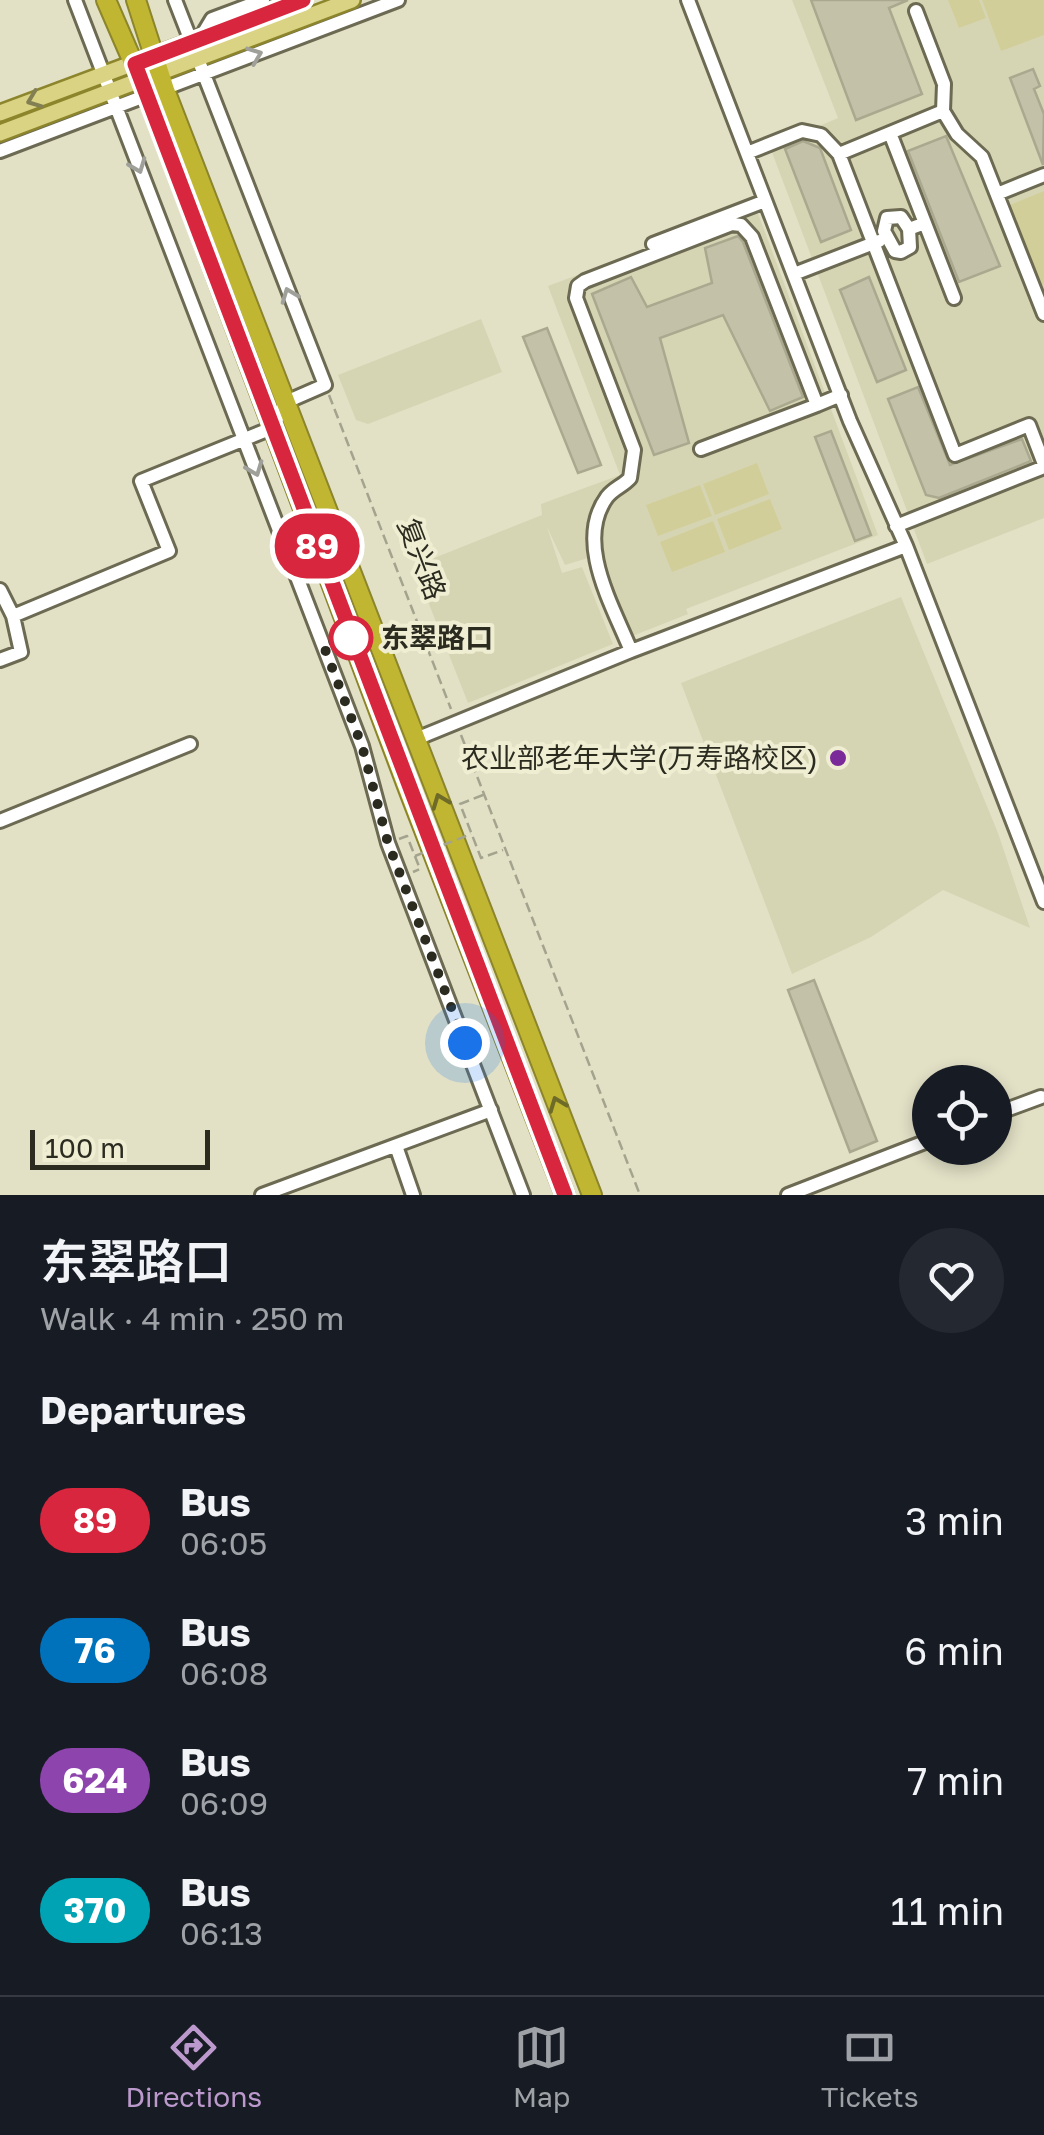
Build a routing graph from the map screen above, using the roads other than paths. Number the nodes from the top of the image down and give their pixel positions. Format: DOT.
graph roads {
  1 [pos="75,0"];
  2 [pos="106,0"];
  3 [pos="136,0"];
  4 [pos="175,0"];
  5 [pos="263,0"];
  6 [pos="303,0"];
  7 [pos="352,0"];
  8 [pos="398,0"];
  9 [pos="688,0"];
  10 [pos="916,11"];
  11 [pos="198,54"];
  12 [pos="104,74"];
  13 [pos="150,77"];
  14 [pos="110,91"];
  15 [pos="116,108"];
  16 [pos="943,111"];
  17 [pos="0,113"];
  18 [pos="0,133"];
  19 [pos="890,133"];
  20 [pos="0,151"];
  21 [pos="747,153"];
  22 [pos="838,154"];
  23 [pos="1044,175"];
  24 [pos="996,194"];
  25 [pos="766,201"];
  26 [pos="925,223"];
  27 [pos="909,229"];
  28 [pos="880,241"];
  29 [pos="653,244"];
  30 [pos="794,274"];
  31 [pos="954,298"];
  32 [pos="1044,314"];
  33 [pos="841,395"];
  34 [pos="286,402"];
  35 [pos="817,405"];
  36 [pos="272,428"];
  37 [pos="244,440"];
  38 [pos="701,449"];
  39 [pos="1044,466"];
  40 [pos="896,526"];
  41 [pos="906,546"];
  42 [pos="0,590"];
  43 [pos="13,616"];
  44 [pos="631,651"];
  45 [pos="0,660"];
  46 [pos="416,739"];
  47 [pos="190,744"];
  48 [pos="0,821"];
  49 [pos="1044,902"];
  50 [pos="1040,1096"];
  51 [pos="1012,1107"];
  52 [pos="490,1110"];
  53 [pos="396,1146"];
  54 [pos="912,1147"];
  55 [pos="262,1195"];
  56 [pos="413,1195"];
  57 [pos="523,1195"];
  58 [pos="565,1195"];
  59 [pos="592,1195"];
  60 [pos="788,1195"];
  1 -- 12 [label="street"];
  2 -- 13 [label="highway"];
  3 -- 13 [label="highway"];
  4 -- 11 [label="street"];
  5 -- 11 [label="street"];
  6 -- 11 [label="main road"];
  7 -- 11 [label="main road"];
  11 -- 8 [label="street, one-way"];
  9 -- 21 [label="street"];
  10 -- 16 [label="street"];
  11 -- 13 [label="main road"];
  34 -- 11 [label="street, one-way"];
  12 -- 13 [label="main road"];
  12 -- 14 [label="street"];
  12 -- 17 [label="main road, one-way"];
  13 -- 14 [label="main road"];
  13 -- 15 [label="street"];
  13 -- 34 [label="highway"];
  13 -- 36 [label="highway"];
  14 -- 15 [label="street"];
  14 -- 18 [label="main road"];
  15 -- 20 [label="street"];
  15 -- 37 [label="street, one-way"];
  16 -- 19 [label="street"];
  16 -- 24 [label="street"];
  19 -- 22 [label="street"];
  19 -- 26 [label="street"];
  21 -- 22 [label="street"];
  21 -- 25 [label="street"];
  22 -- 28 [label="street"];
  23 -- 24 [label="street"];
  24 -- 32 [label="street"];
  25 -- 29 [label="street"];
  25 -- 30 [label="street"];
  26 -- 27 [label="street"];
  26 -- 31 [label="street"];
  27 -- 28 [label="street"];
  27 -- 28 [label="street"];
  28 -- 30 [label="street"];
  28 -- 39 [label="street"];
  30 -- 33 [label="street"];
  33 -- 35 [label="street"];
  33 -- 40 [label="street"];
  34 -- 36 [label="street"];
  34 -- 46 [label="highway"];
  35 -- 38 [label="street"];
  35 -- 44 [label="street"];
  36 -- 37 [label="street"];
  36 -- 58 [label="highway"];
  37 -- 43 [label="street"];
  37 -- 52 [label="street, one-way"];
  39 -- 40 [label="street"];
  40 -- 41 [label="street"];
  41 -- 44 [label="street"];
  41 -- 49 [label="street"];
  42 -- 43 [label="street"];
  43 -- 45 [label="street"];
  44 -- 46 [label="street"];
  59 -- 46 [label="highway, one-way"];
  47 -- 48 [label="street"];
  50 -- 51 [label="street"];
  52 -- 53 [label="street"];
  52 -- 57 [label="street"];
  53 -- 55 [label="street"];
  53 -- 56 [label="street"];
  54 -- 60 [label="street"];
}
